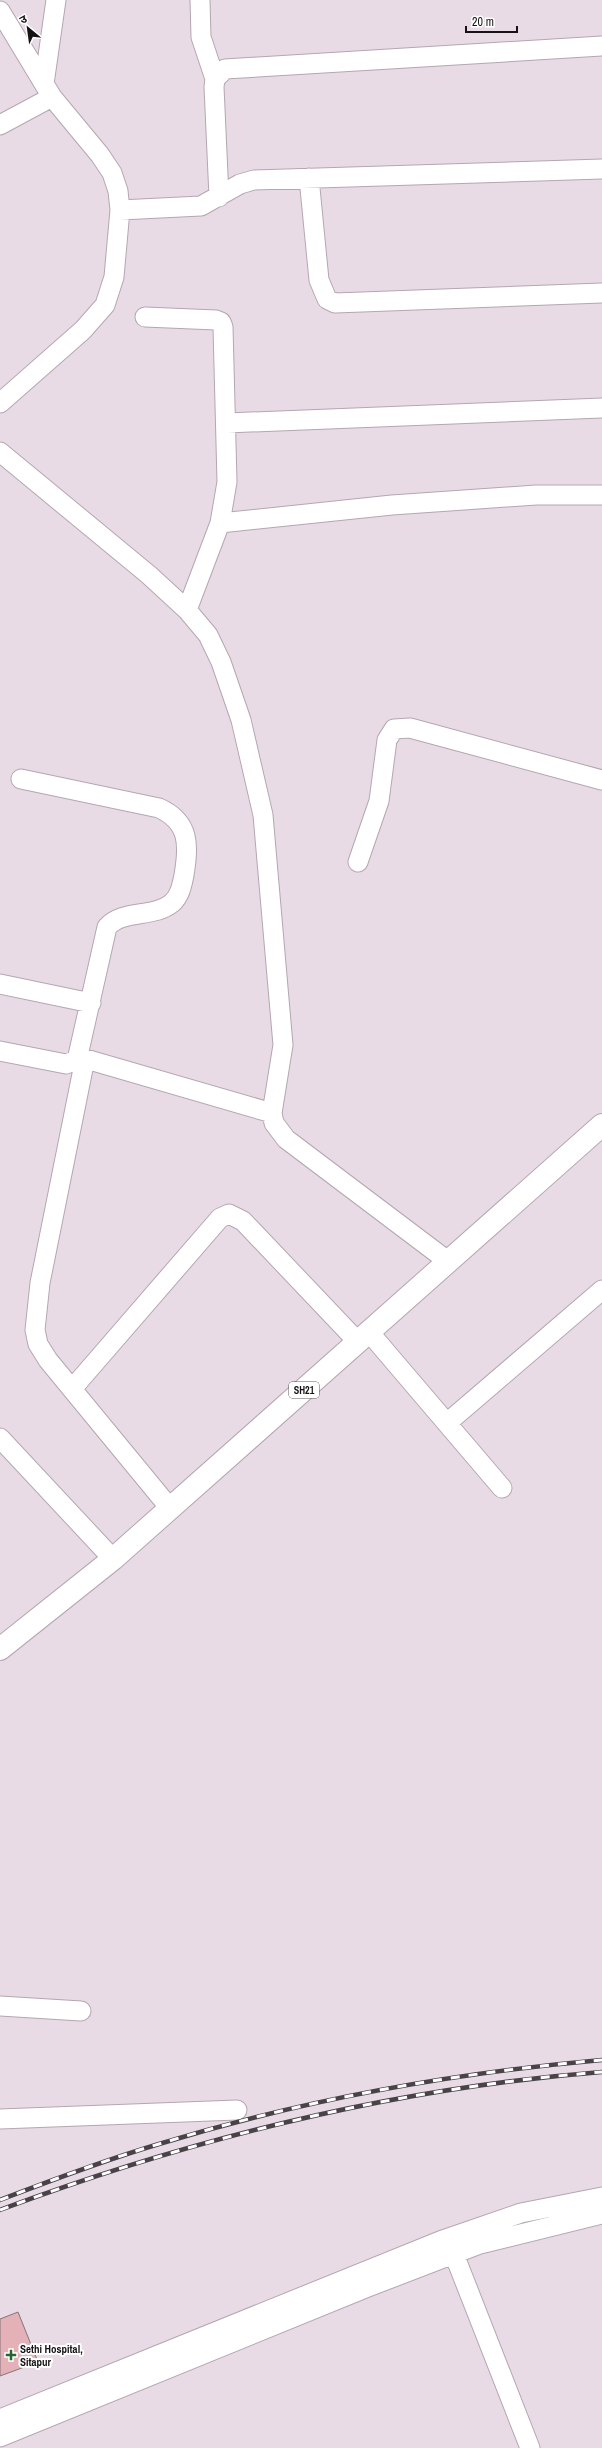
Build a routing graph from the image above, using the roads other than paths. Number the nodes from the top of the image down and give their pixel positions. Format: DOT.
graph roads {
  1 [pos="56,0"];
  2 [pos="200,0"];
  3 [pos="0,11"];
  4 [pos="602,46"];
  5 [pos="215,79"];
  6 [pos="48,91"];
  7 [pos="0,125"];
  8 [pos="602,169"];
  9 [pos="309,178"];
  10 [pos="219,197"];
  11 [pos="120,210"];
  12 [pos="602,293"];
  13 [pos="145,317"];
  14 [pos="0,402"];
  15 [pos="602,408"];
  16 [pos="227,423"];
  17 [pos="0,452"];
  18 [pos="602,494"];
  19 [pos="220,523"];
  20 [pos="188,610"];
  21 [pos="21,779"];
  22 [pos="602,780"];
  23 [pos="358,862"];
  24 [pos="0,984"];
  25 [pos="91,1003"];
  26 [pos="0,1051"];
  27 [pos="82,1058"];
  28 [pos="272,1113"];
  29 [pos="602,1125"];
  30 [pos="449,1262"];
  31 [pos="602,1290"];
  32 [pos="363,1337"];
  33 [pos="72,1389"];
  34 [pos="447,1423"];
  35 [pos="0,1438"];
  36 [pos="502,1488"];
  37 [pos="169,1507"];
  38 [pos="112,1559"];
  39 [pos="0,1649"];
  40 [pos="0,2006"];
  41 [pos="81,2011"];
  42 [pos="237,2110"];
  43 [pos="0,2119"];
  44 [pos="602,2197"];
  45 [pos="602,2214"];
  46 [pos="454,2254"];
  47 [pos="0,2419"];
  48 [pos="0,2437"];
  49 [pos="530,2448"];
  1 -- 6 [label="street"];
  2 -- 5 [label="street"];
  3 -- 6 [label="street"];
  4 -- 5 [label="street"];
  5 -- 10 [label="street"];
  6 -- 7 [label="street"];
  6 -- 11 [label="street"];
  8 -- 9 [label="street"];
  9 -- 10 [label="street"];
  9 -- 12 [label="street"];
  10 -- 11 [label="street"];
  11 -- 14 [label="street"];
  13 -- 16 [label="street"];
  15 -- 16 [label="street"];
  16 -- 19 [label="street"];
  17 -- 20 [label="street"];
  18 -- 19 [label="street"];
  19 -- 20 [label="street"];
  20 -- 28 [label="street"];
  21 -- 25 [label="street"];
  22 -- 23 [label="street"];
  24 -- 25 [label="street"];
  25 -- 27 [label="street"];
  26 -- 27 [label="street"];
  27 -- 28 [label="street"];
  27 -- 33 [label="street"];
  28 -- 30 [label="street"];
  29 -- 30 [label="main road, SH21"];
  30 -- 32 [label="main road, SH21"];
  31 -- 34 [label="street"];
  32 -- 33 [label="street"];
  32 -- 34 [label="street"];
  32 -- 37 [label="main road, SH21"];
  33 -- 37 [label="street"];
  34 -- 36 [label="street"];
  35 -- 38 [label="street"];
  37 -- 38 [label="main road, SH21"];
  38 -- 39 [label="main road, SH21"];
  40 -- 41 [label="street"];
  42 -- 43 [label="street"];
  44 -- 47 [label="street"];
  45 -- 46 [label="street"];
  46 -- 48 [label="street"];
  46 -- 49 [label="street"];
}
